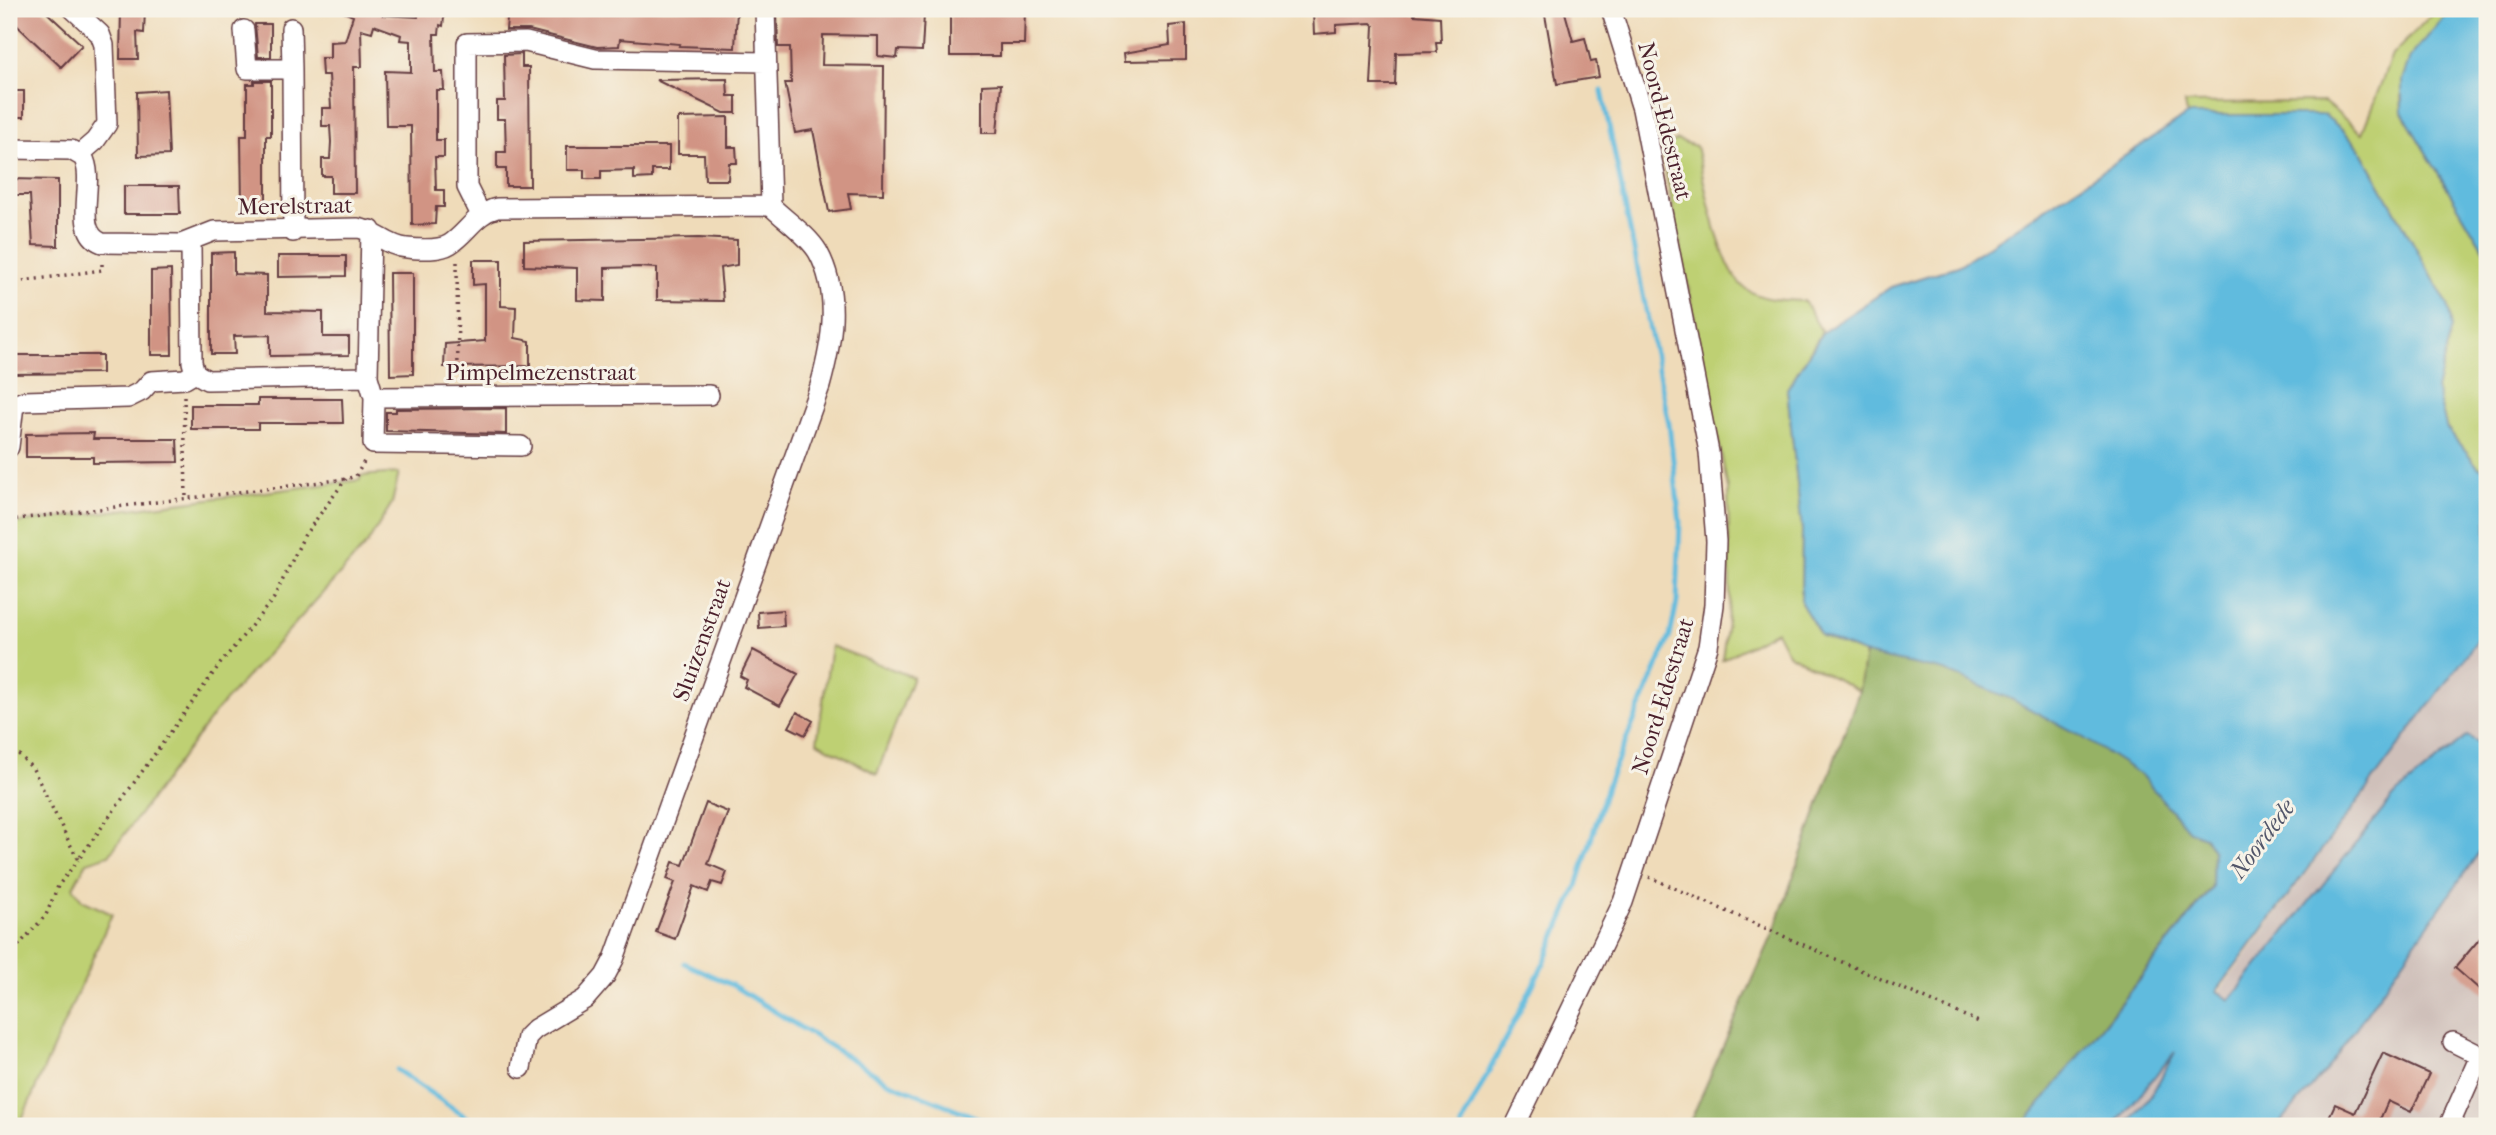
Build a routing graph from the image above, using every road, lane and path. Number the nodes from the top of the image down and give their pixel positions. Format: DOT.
graph roads {
  1 [pos="73,9"];
  2 [pos="765,9"];
  3 [pos="1611,9"];
  4 [pos="291,29"];
  5 [pos="244,30"];
  6 [pos="765,62"];
  7 [pos="292,69"];
  8 [pos="9,149"];
  9 [pos="80,154"];
  10 [pos="771,206"];
  11 [pos="481,215"];
  12 [pos="371,230"];
  13 [pos="293,232"];
  14 [pos="102,243"];
  15 [pos="191,243"];
  16 [pos="452,243"];
  17 [pos="9,283"];
  18 [pos="190,376"];
  19 [pos="368,377"];
  20 [pos="709,395"];
  21 [pos="374,397"];
  22 [pos="457,397"];
  23 [pos="373,444"];
  24 [pos="521,446"];
  25 [pos="9,447"];
  26 [pos="346,479"];
  27 [pos="186,499"];
  28 [pos="9,520"];
  29 [pos="9,744"];
  30 [pos="78,860"];
  31 [pos="1634,870"];
  32 [pos="9,956"];
  33 [pos="1981,1023"];
  34 [pos="2453,1042"];
  35 [pos="2484,1057"];
  36 [pos="522,1068"];
  37 [pos="1515,1126"];
  38 [pos="2449,1126"];
  1 -- 9 [label="street"];
  2 -- 6 [label="street"];
  3 -- 31 [label="street, Noord-Edestraat"];
  4 -- 7 [label="street"];
  5 -- 7 [label="street"];
  6 -- 10 [label="street"];
  6 -- 11 [label="street"];
  7 -- 13 [label="street"];
  8 -- 9 [label="street"];
  9 -- 14 [label="street"];
  10 -- 11 [label="street"];
  10 -- 36 [label="street, Sluizenstraat"];
  11 -- 16 [label="street"];
  12 -- 13 [label="street, Merelstraat"];
  12 -- 16 [label="street, Merelstraat"];
  12 -- 19 [label="street"];
  13 -- 15 [label="street, Merelstraat"];
  14 -- 15 [label="street, Merelstraat"];
  14 -- 17 [label="path"];
  15 -- 18 [label="street"];
  16 -- 22 [label="path"];
  18 -- 19 [label="street"];
  18 -- 25 [label="street"];
  18 -- 27 [label="path"];
  19 -- 21 [label="street"];
  20 -- 22 [label="street, Pimpelmezenstraat"];
  21 -- 22 [label="street, Pimpelmezenstraat"];
  21 -- 23 [label="street"];
  23 -- 24 [label="street"];
  23 -- 26 [label="path"];
  26 -- 27 [label="path"];
  26 -- 30 [label="path"];
  27 -- 28 [label="path"];
  29 -- 30 [label="path"];
  30 -- 32 [label="path"];
  31 -- 33 [label="path"];
  31 -- 37 [label="street, Noord-Edestraat"];
  34 -- 35 [label="street"];
  35 -- 38 [label="street"];
}
